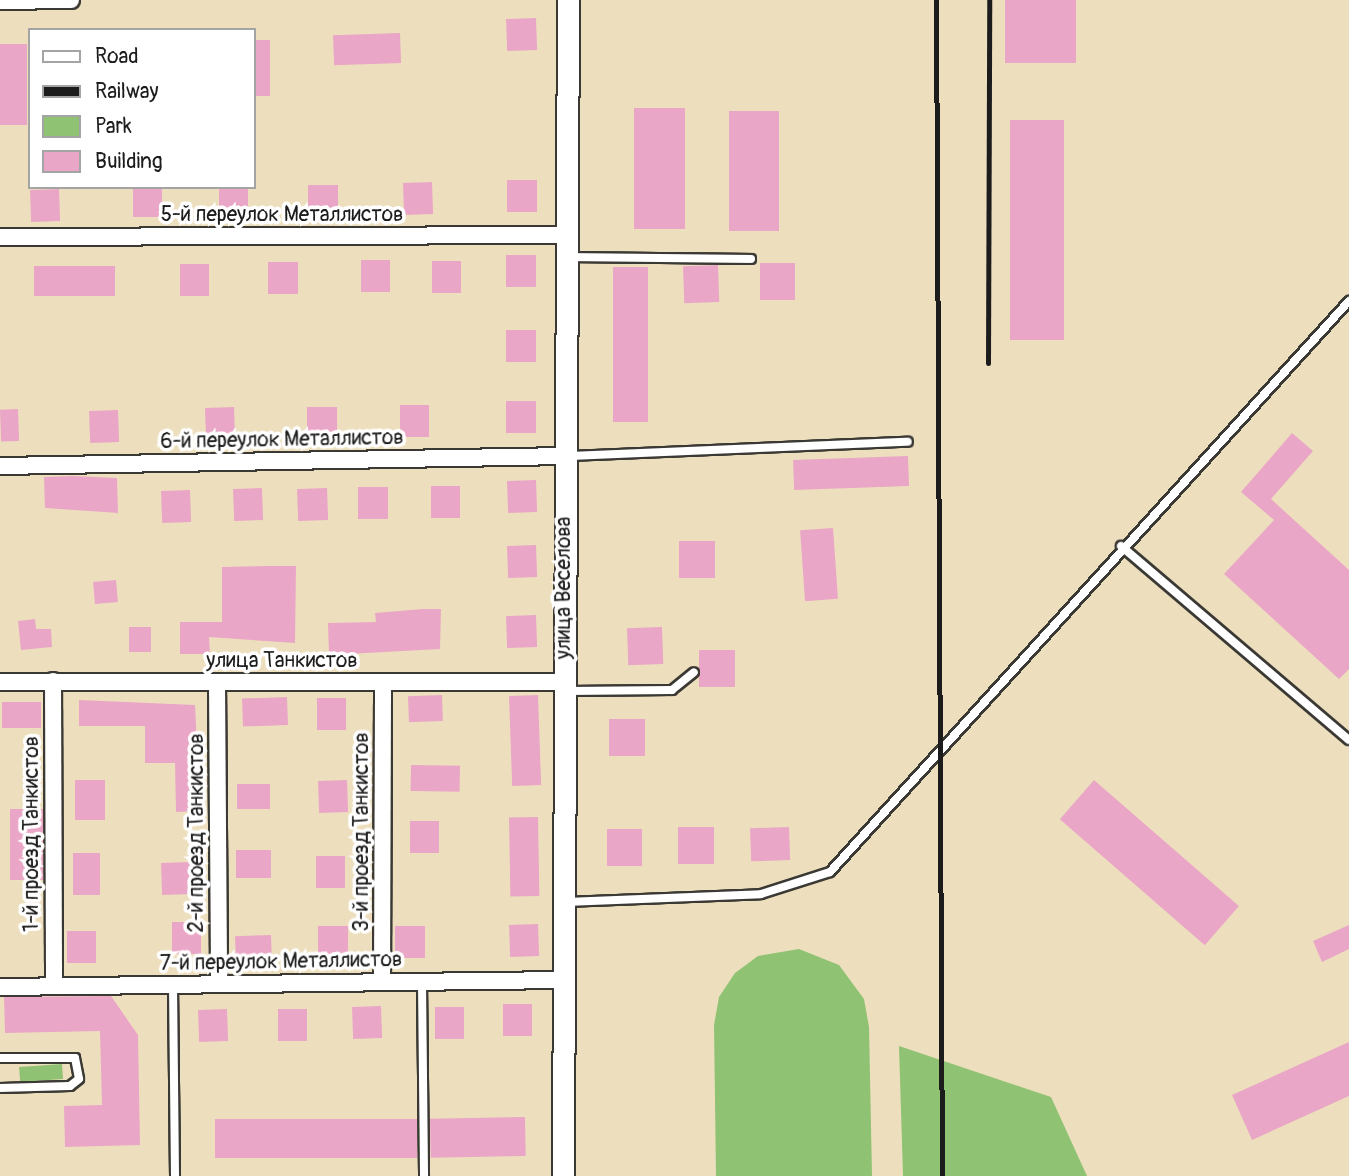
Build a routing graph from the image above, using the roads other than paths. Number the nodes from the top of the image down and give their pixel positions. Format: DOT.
graph roads {
  1 [pos="71,0"];
  2 [pos="568,0"];
  3 [pos="0,1"];
  4 [pos="565,234"];
  5 [pos="0,237"];
  6 [pos="565,257"];
  7 [pos="751,259"];
  8 [pos="1349,300"];
  9 [pos="908,442"];
  10 [pos="565,456"];
  11 [pos="0,466"];
  12 [pos="1121,546"];
  13 [pos="694,672"];
  14 [pos="53,681"];
  15 [pos="0,682"];
  16 [pos="217,682"];
  17 [pos="383,682"];
  18 [pos="564,687"];
  19 [pos="1349,740"];
  20 [pos="564,902"];
  21 [pos="563,980"];
  22 [pos="382,982"];
  23 [pos="422,982"];
  24 [pos="219,984"];
  25 [pos="173,985"];
  26 [pos="54,986"];
  27 [pos="0,987"];
  28 [pos="0,1058"];
  29 [pos="0,1088"];
  30 [pos="175,1176"];
  31 [pos="425,1176"];
  32 [pos="563,1176"];
  1 -- 3 [label="street"];
  2 -- 4 [label="street, улица Веселова"];
  4 -- 5 [label="street, 5-й переулок Металлистов"];
  4 -- 6 [label="street, улица Веселова"];
  6 -- 7 [label="lane"];
  6 -- 10 [label="street, улица Веселова"];
  8 -- 12 [label="lane"];
  9 -- 10 [label="lane"];
  10 -- 11 [label="street, 6-й переулок Металлистов"];
  10 -- 18 [label="street, улица Веселова"];
  12 -- 19 [label="lane"];
  12 -- 20 [label="lane"];
  13 -- 18 [label="lane"];
  14 -- 15 [label="street, улица Танкистов"];
  14 -- 16 [label="street, улица Танкистов"];
  14 -- 26 [label="street, 1-й проезд Танкистов"];
  16 -- 17 [label="street, улица Танкистов"];
  16 -- 24 [label="street, 2-й проезд Танкистов"];
  17 -- 18 [label="street, улица Танкистов"];
  17 -- 22 [label="street, 3-й проезд Танкистов"];
  18 -- 20 [label="street, улица Веселова"];
  20 -- 21 [label="street, улица Веселова"];
  21 -- 23 [label="street, 7-й переулок Металлистов"];
  21 -- 32 [label="street, улица Веселова"];
  22 -- 23 [label="street, 7-й переулок Металлистов"];
  22 -- 24 [label="street, 7-й переулок Металлистов"];
  23 -- 31 [label="lane"];
  24 -- 25 [label="street, 7-й переулок Металлистов"];
  25 -- 26 [label="street, 7-й переулок Металлистов"];
  25 -- 30 [label="lane"];
  26 -- 27 [label="street, 7-й переулок Металлистов"];
  28 -- 29 [label="lane"];
}
